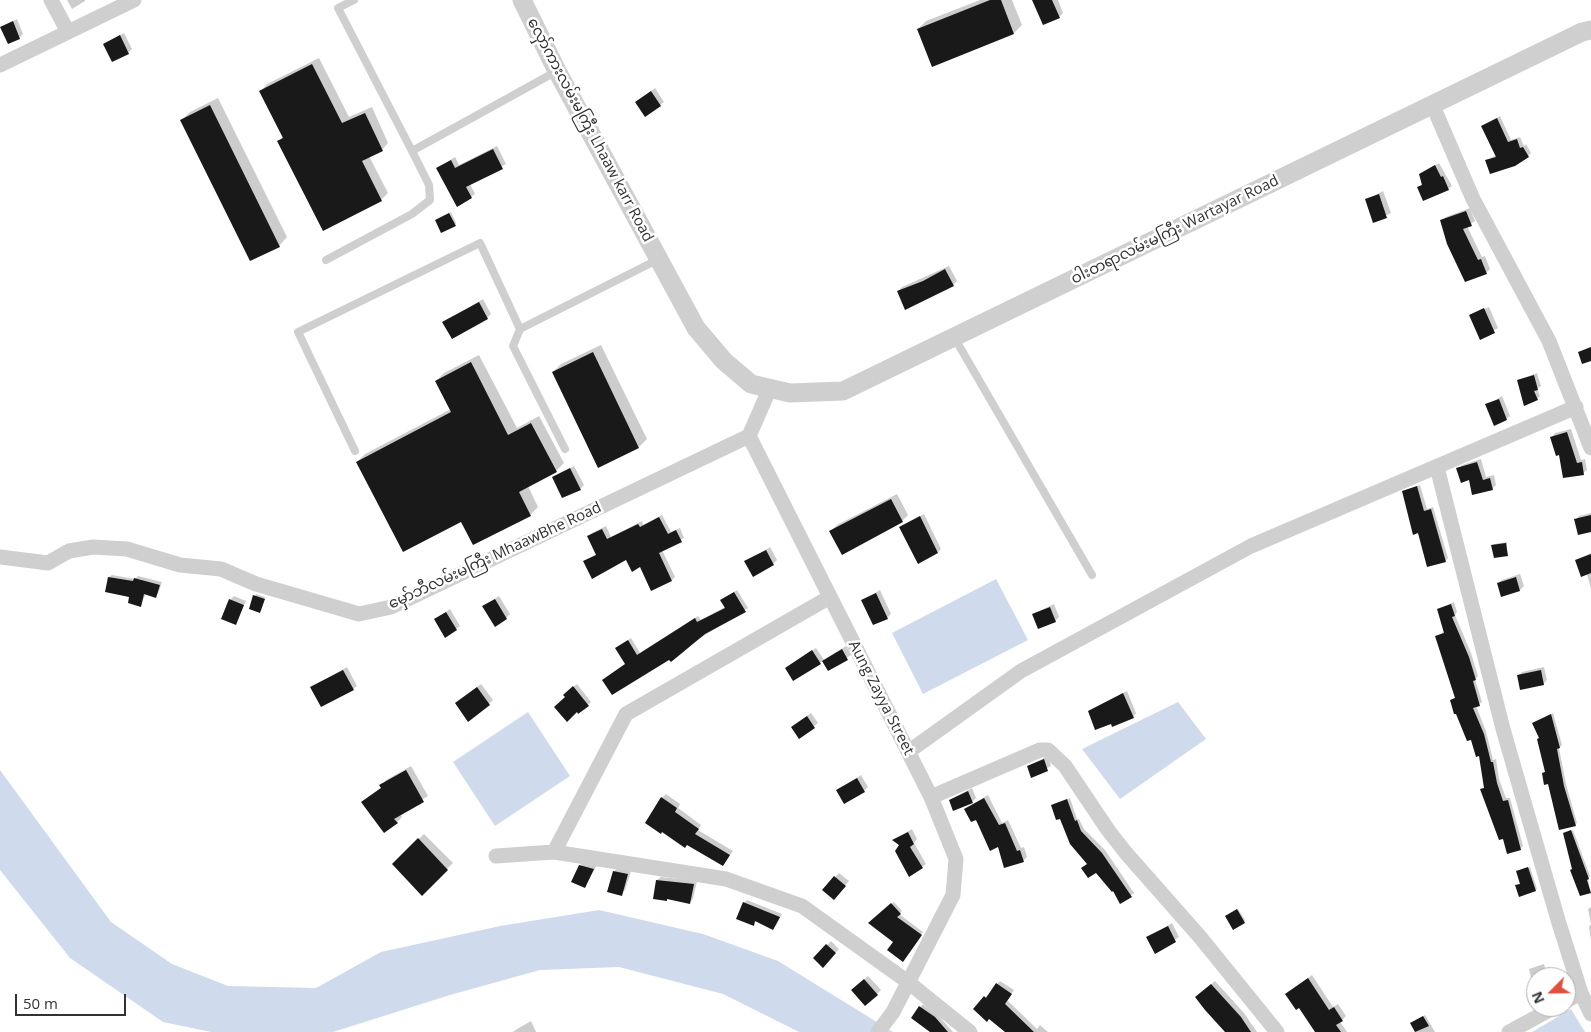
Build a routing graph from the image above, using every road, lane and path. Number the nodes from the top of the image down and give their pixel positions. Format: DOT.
graph roads {
  1 [pos="52,0"];
  2 [pos="134,0"];
  3 [pos="354,0"];
  4 [pos="522,0"];
  5 [pos="1591,30"];
  6 [pos="68,32"];
  7 [pos="0,65"];
  8 [pos="557,71"];
  9 [pos="1433,106"];
  10 [pos="412,151"];
  11 [pos="659,259"];
  12 [pos="326,260"];
  13 [pos="520,329"];
  14 [pos="954,337"];
  15 [pos="751,384"];
  16 [pos="770,388"];
  17 [pos="1576,406"];
  18 [pos="749,436"];
  19 [pos="1591,448"];
  20 [pos="565,449"];
  21 [pos="355,450"];
  22 [pos="1437,466"];
  23 [pos="0,557"];
  24 [pos="1092,575"];
  25 [pos="830,596"];
  26 [pos="908,752"];
  27 [pos="931,797"];
  28 [pos="554,852"];
  29 [pos="496,856"];
  30 [pos="908,982"];
  31 [pos="1581,993"];
  32 [pos="1576,996"];
  33 [pos="1591,1014"];
  34 [pos="1537,1017"];
  35 [pos="878,1032"];
  36 [pos="970,1032"];
  37 [pos="1277,1032"];
  38 [pos="1509,1032"];
  1 -- 6 [label="street"];
  2 -- 6 [label="street"];
  3 -- 10 [label="lane"];
  4 -- 8 [label="street, လှော်ကားလမ်းမကြီး Lhaaw karr Road"];
  5 -- 9 [label="street, ဝါးတရာလမ်းမကြီး Wartayar Road"];
  6 -- 7 [label="street"];
  8 -- 10 [label="lane"];
  8 -- 11 [label="street, လှော်ကားလမ်းမကြီး Lhaaw karr Road"];
  9 -- 14 [label="street, ဝါးတရာလမ်းမကြီး Wartayar Road"];
  9 -- 17 [label="street"];
  10 -- 12 [label="lane"];
  11 -- 13 [label="lane"];
  11 -- 15 [label="street, လှော်ကားလမ်းမကြီး Lhaaw karr Road"];
  13 -- 20 [label="lane"];
  13 -- 21 [label="lane"];
  14 -- 16 [label="street, ဝါးတရာလမ်းမကြီး Wartayar Road"];
  14 -- 24 [label="lane"];
  15 -- 16 [label="street, ဝါးတရာလမ်းမကြီး Wartayar Road"];
  16 -- 18 [label="street"];
  17 -- 19 [label="street"];
  17 -- 22 [label="street"];
  18 -- 23 [label="street, မှော်ဘီလမ်းမကြီး MhaawBhe Road"];
  18 -- 25 [label="street, Aung Zayya Street"];
  22 -- 26 [label="street"];
  22 -- 31 [label="street"];
  25 -- 26 [label="street, Aung Zayya Street"];
  25 -- 28 [label="street"];
  26 -- 27 [label="street, Aung Zayya Street"];
  27 -- 30 [label="street, Aung Zayya Street"];
  27 -- 37 [label="street"];
  28 -- 29 [label="street"];
  28 -- 30 [label="street"];
  30 -- 35 [label="street, Aung Zayya Street"];
  30 -- 36 [label="street"];
  31 -- 32 [label="street"];
  31 -- 33 [label="street"];
  34 -- 38 [label="street"];
}
